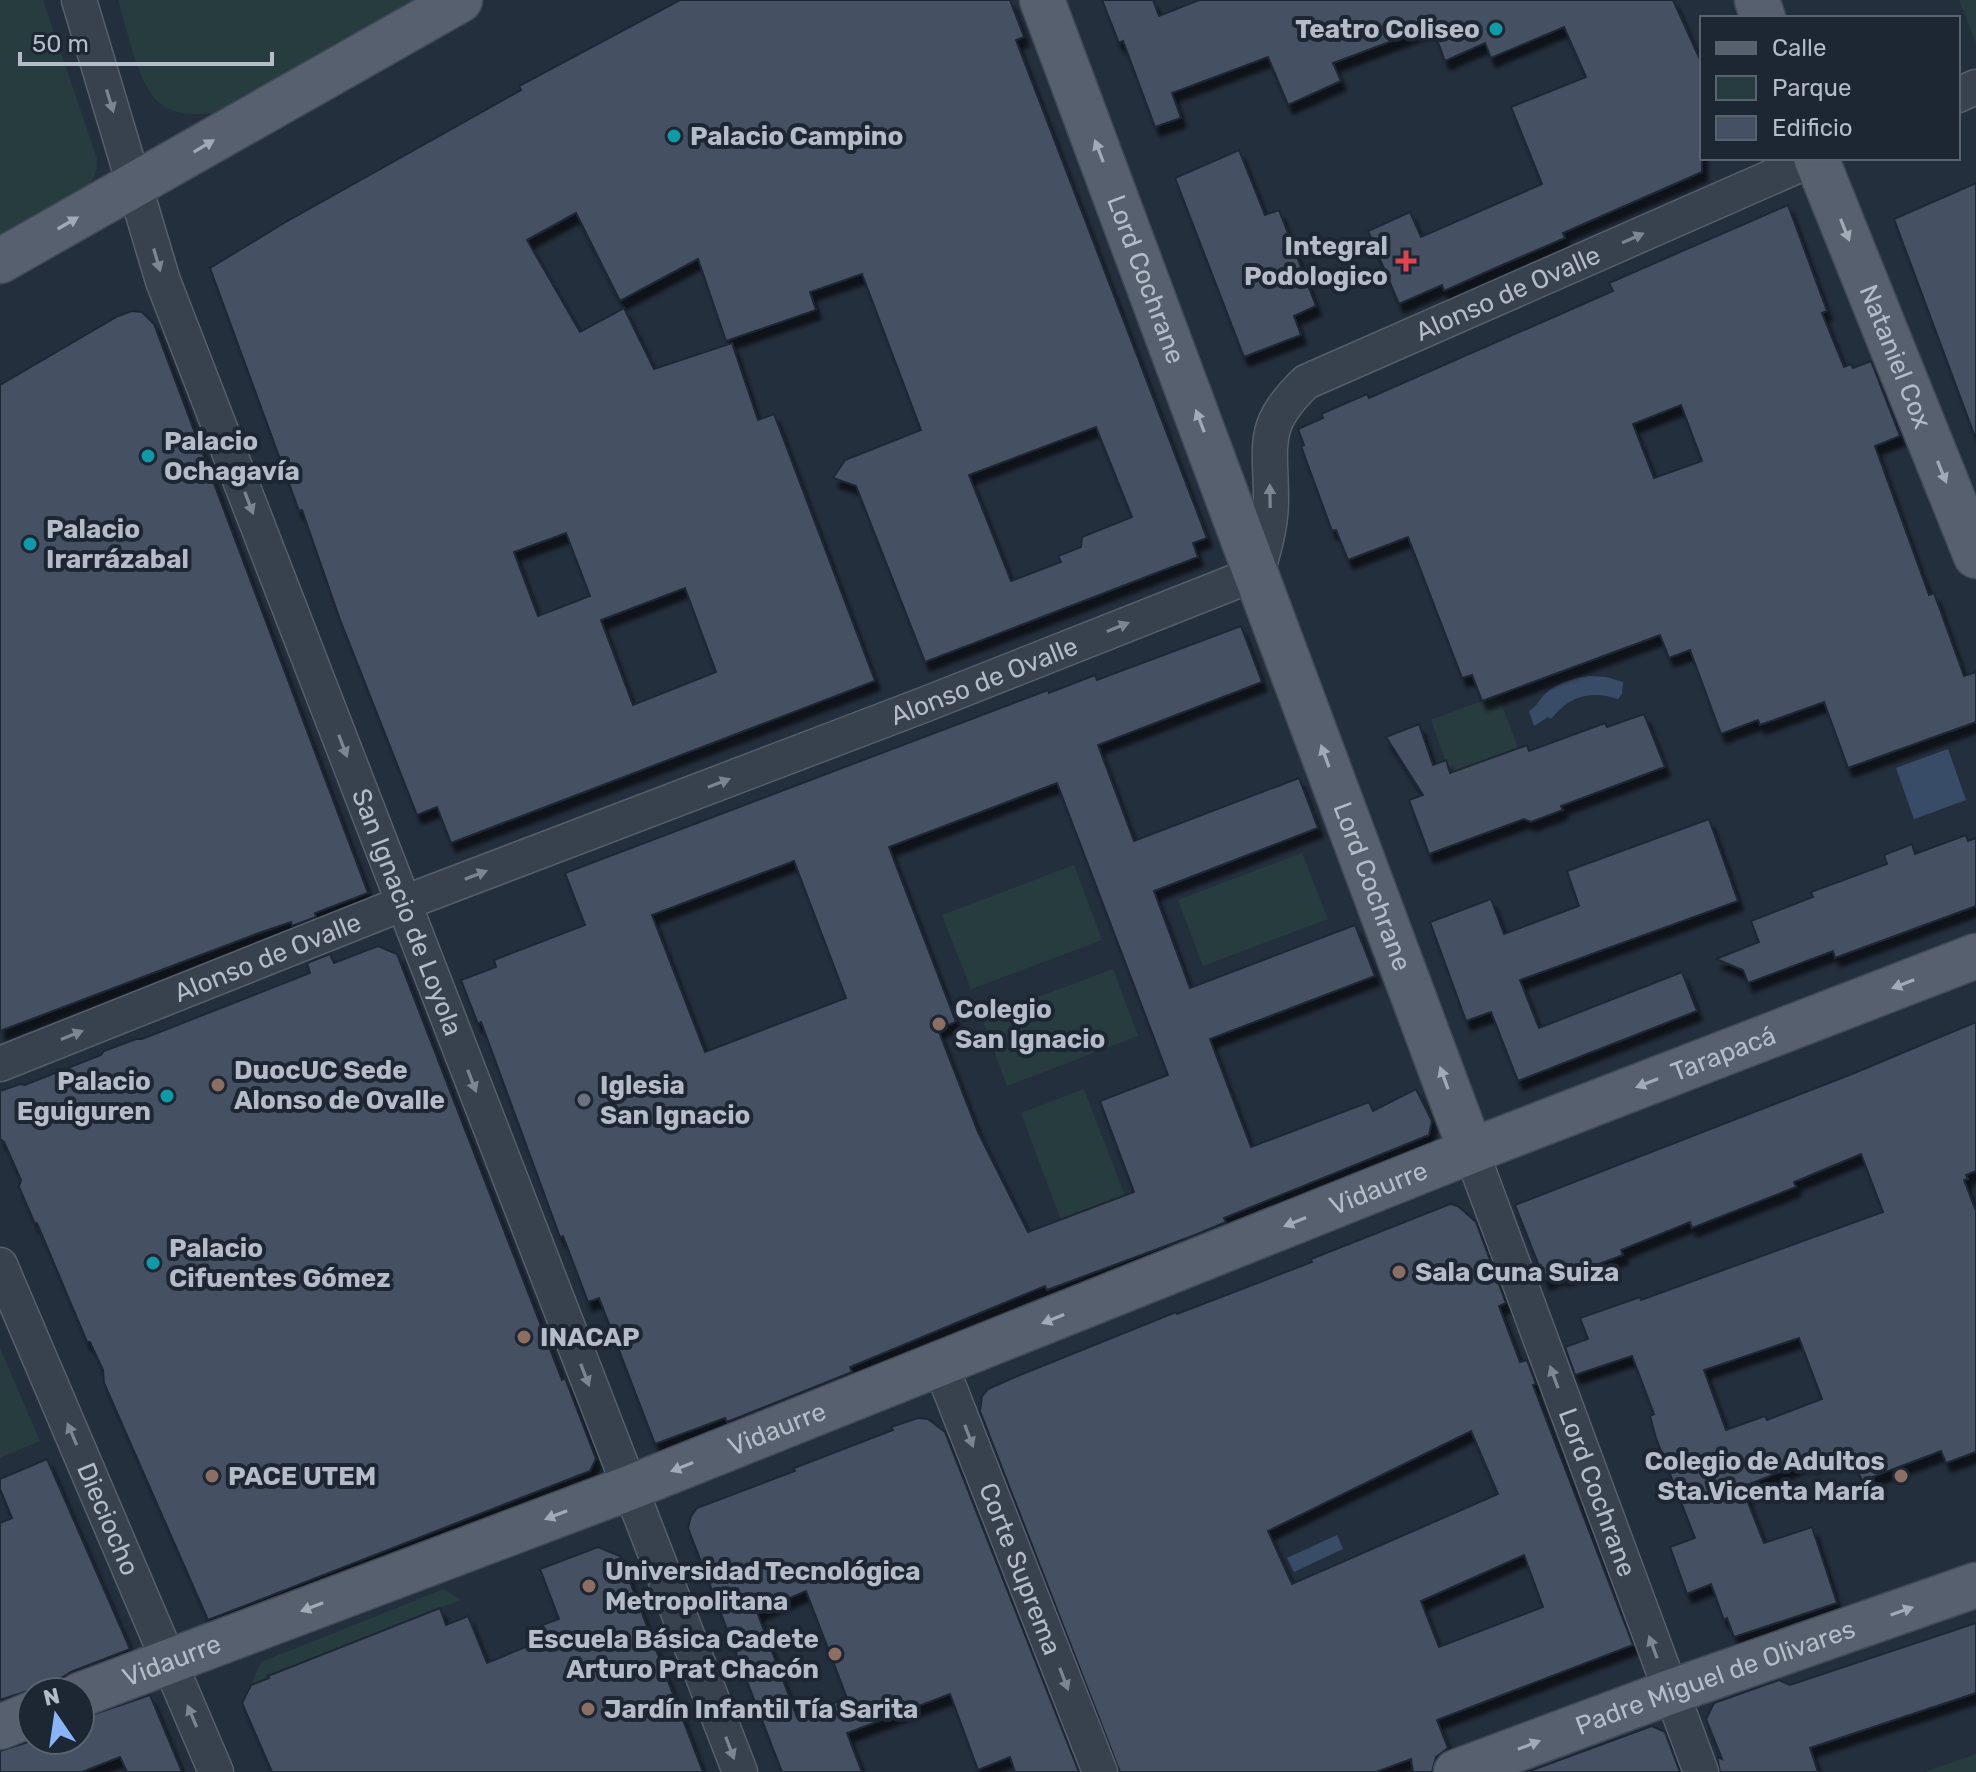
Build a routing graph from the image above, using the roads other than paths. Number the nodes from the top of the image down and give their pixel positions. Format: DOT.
graph roads {
  1 [pos="79,0"];
  2 [pos="460,0"];
  3 [pos="1042,0"];
  4 [pos="1811,160"];
  5 [pos="1817,160"];
  6 [pos="136,185"];
  7 [pos="0,261"];
  8 [pos="1976,556"];
  9 [pos="1257,573"];
  10 [pos="404,903"];
  11 [pos="1976,956"];
  12 [pos="0,1064"];
  13 [pos="1471,1151"];
  14 [pos="0,1265"];
  15 [pos="940,1364"];
  16 [pos="629,1488"];
  17 [pos="1976,1585"];
  18 [pos="169,1660"];
  19 [pos="96,1689"];
  20 [pos="1670,1692"];
  21 [pos="216,1772"];
  22 [pos="740,1772"];
  23 [pos="1100,1772"];
  24 [pos="1456,1772"];
  25 [pos="1701,1772"];
  1 -- 6 [label="street, San Ignacio de Loyola, one-way"];
  6 -- 2 [label="main road, one-way"];
  9 -- 3 [label="main road, Lord Cochrane, one-way"];
  9 -- 4 [label="street, Alonso de Ovalle, one-way"];
  5 -- 8 [label="main road, Nataniel Cox, one-way"];
  7 -- 6 [label="main road, one-way"];
  6 -- 10 [label="street, San Ignacio de Loyola, one-way"];
  10 -- 9 [label="street, Alonso de Ovalle, one-way"];
  13 -- 9 [label="main road, Lord Cochrane, one-way"];
  12 -- 10 [label="street, Alonso de Ovalle, one-way"];
  10 -- 16 [label="street, San Ignacio de Loyola, one-way"];
  11 -- 13 [label="main road, Tarapacá, one-way"];
  13 -- 15 [label="main road, Vidaurre, one-way"];
  20 -- 13 [label="street, Lord Cochrane, one-way"];
  18 -- 14 [label="street, Dieciocho, one-way"];
  15 -- 16 [label="main road, Vidaurre, one-way"];
  15 -- 23 [label="street, Corte Suprema, one-way"];
  16 -- 18 [label="main road, Vidaurre, one-way"];
  16 -- 22 [label="street, San Ignacio de Loyola, one-way"];
  20 -- 17 [label="main road, Padre Miguel de Olivares, one-way"];
  18 -- 19 [label="main road, Vidaurre"];
  21 -- 18 [label="street, Dieciocho, one-way"];
  24 -- 20 [label="main road, Padre Miguel de Olivares, one-way"];
  20 -- 25 [label="street, Lord Cochrane"];
}
